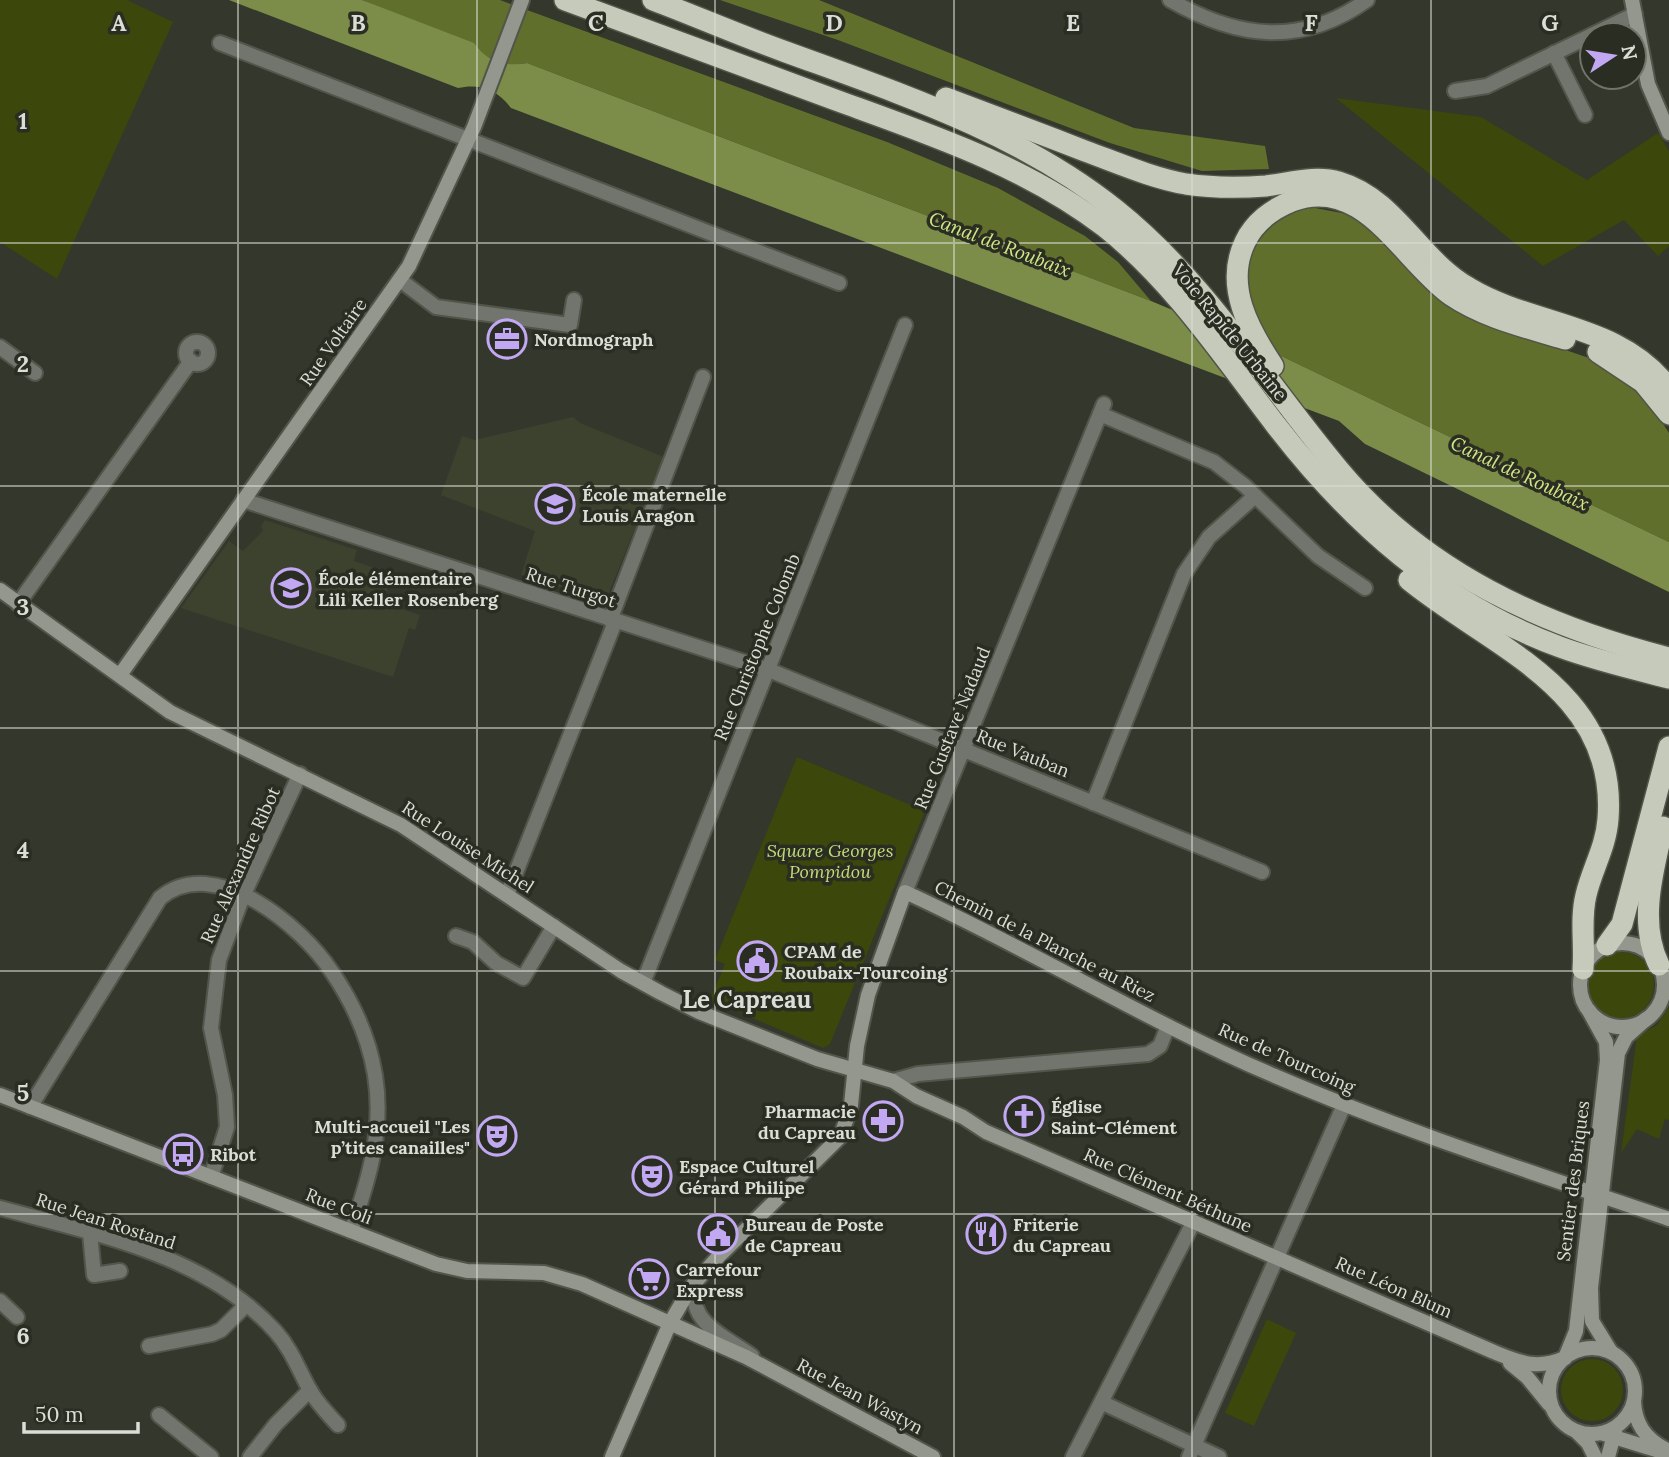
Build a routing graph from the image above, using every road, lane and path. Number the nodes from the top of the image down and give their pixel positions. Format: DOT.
graph roads {
  1 [pos="522,0"];
  2 [pos="565,0"];
  3 [pos="653,0"];
  4 [pos="1170,0"];
  5 [pos="1367,0"];
  6 [pos="1634,7"];
  7 [pos="676,9"];
  8 [pos="1613,21"];
  9 [pos="1578,42"];
  10 [pos="220,43"];
  11 [pos="1554,53"];
  12 [pos="1455,91"];
  13 [pos="1585,115"];
  14 [pos="471,133"];
  15 [pos="1669,133"];
  16 [pos="400,280"];
  17 [pos="839,283"];
  18 [pos="574,300"];
  19 [pos="905,325"];
  20 [pos="0,347"];
  21 [pos="191,361"];
  22 [pos="35,373"];
  23 [pos="703,377"];
  24 [pos="1669,389"];
  25 [pos="1669,414"];
  26 [pos="1312,480"];
  27 [pos="1255,496"];
  28 [pos="243,500"];
  29 [pos="1446,565"];
  30 [pos="1365,588"];
  31 [pos="0,590"];
  32 [pos="18,604"];
  33 [pos="613,621"];
  34 [pos="1669,658"];
  35 [pos="769,670"];
  36 [pos="120,675"];
  37 [pos="1669,678"];
  38 [pos="1669,747"];
  39 [pos="965,750"];
  40 [pos="300,774"];
  41 [pos="1093,803"];
  42 [pos="1669,804"];
  43 [pos="1669,870"];
  44 [pos="1262,872"];
  45 [pos="905,892"];
  46 [pos="507,895"];
  47 [pos="243,897"];
  48 [pos="1649,922"];
  49 [pos="554,926"];
  50 [pos="456,936"];
  51 [pos="1607,945"];
  52 [pos="1583,970"];
  53 [pos="1664,977"];
  54 [pos="643,983"];
  55 [pos="1589,1011"];
  56 [pos="1646,1019"];
  57 [pos="1168,1026"];
  58 [pos="854,1071"];
  59 [pos="893,1081"];
  60 [pos="0,1095"];
  61 [pos="1344,1104"];
  62 [pos="30,1107"];
  63 [pos="211,1177"];
  64 [pos="1596,1195"];
  65 [pos="0,1208"];
  66 [pos="1669,1219"];
  67 [pos="1193,1223"];
  68 [pos="351,1231"];
  69 [pos="90,1233"];
  70 [pos="1277,1258"];
  71 [pos="120,1270"];
  72 [pos="697,1279"];
  73 [pos="0,1301"];
  74 [pos="246,1305"];
  75 [pos="17,1317"];
  76 [pos="670,1323"];
  77 [pos="149,1346"];
  78 [pos="1494,1352"];
  79 [pos="1611,1352"];
  80 [pos="1565,1358"];
  81 [pos="770,1370"];
  82 [pos="310,1390"];
  83 [pos="1634,1400"];
  84 [pos="1103,1403"];
  85 [pos="1553,1410"];
  86 [pos="159,1415"];
  87 [pos="338,1425"];
  88 [pos="1573,1430"];
  89 [pos="1611,1432"];
  90 [pos="1651,1450"];
  91 [pos="1192,1451"];
  92 [pos="1669,1453"];
  93 [pos="211,1457"];
  94 [pos="250,1457"];
  95 [pos="612,1457"];
  96 [pos="933,1457"];
  97 [pos="1073,1457"];
  98 [pos="1219,1457"];
  99 [pos="1595,1457"];
  100 [pos="1608,1457"];
  101 [pos="1627,1457"];
  1 -- 14 [label="street, Rue Voltaire"];
  2 -- 26 [label="highway, Voie Rapide Urbaine"];
  3 -- 7 [label="highway, Voie Rapide Urbaine"];
  4 -- 5 [label="street"];
  6 -- 8 [label="street"];
  6 -- 15 [label="street"];
  7 -- 24 [label="highway"];
  7 -- 29 [label="highway, Voie Rapide Urbaine"];
  9 -- 11 [label="street"];
  10 -- 14 [label="street"];
  11 -- 12 [label="street"];
  11 -- 13 [label="street"];
  14 -- 16 [label="street, Rue Voltaire"];
  14 -- 17 [label="street"];
  16 -- 18 [label="street"];
  16 -- 28 [label="street, Rue Voltaire"];
  19 -- 35 [label="street, Rue Christophe Colomb"];
  20 -- 22 [label="street"];
  21 -- 32 [label="street"];
  23 -- 33 [label="street"];
  25 -- 29 [label="highway"];
  26 -- 37 [label="highway"];
  26 -- 52 [label="highway"];
  27 -- 30 [label="street"];
  27 -- 39 [label="street, Rue Gustave Nadaud"];
  27 -- 41 [label="street"];
  28 -- 33 [label="street, Rue Turgot"];
  28 -- 36 [label="street, Rue Voltaire"];
  29 -- 34 [label="highway, Voie Rapide Urbaine"];
  31 -- 32 [label="street, Rue Louise Michel"];
  32 -- 36 [label="street, Rue Louise Michel"];
  33 -- 35 [label="street, Rue Turgot"];
  33 -- 46 [label="street"];
  35 -- 39 [label="street, Rue Vauban"];
  35 -- 54 [label="street, Rue Christophe Colomb"];
  36 -- 40 [label="street, Rue Louise Michel"];
  38 -- 51 [label="highway"];
  39 -- 41 [label="street, Rue Vauban"];
  39 -- 45 [label="street, Rue Gustave Nadaud"];
  40 -- 46 [label="street, Rue Louise Michel"];
  40 -- 47 [label="street, Rue Alexandre Ribot"];
  41 -- 44 [label="street, Rue Vauban"];
  42 -- 48 [label="highway"];
  43 -- 48 [label="highway"];
  45 -- 57 [label="street, Chemin de la Planche au Riez"];
  45 -- 58 [label="street, Rue Gustave Nadaud"];
  46 -- 49 [label="street, Rue Louise Michel"];
  47 -- 62 [label="street"];
  47 -- 63 [label="street, Rue Alexandre Ribot"];
  47 -- 68 [label="street"];
  48 -- 53 [label="highway"];
  49 -- 50 [label="street"];
  49 -- 54 [label="street, Rue Louise Michel"];
  51 -- 52 [label="street"];
  51 -- 53 [label="street"];
  52 -- 55 [label="street"];
  53 -- 56 [label="street"];
  54 -- 58 [label="street, Rue Louise Michel"];
  55 -- 56 [label="street"];
  55 -- 64 [label="street, Sentier des Briques"];
  56 -- 64 [label="street, Sentier des Briques"];
  57 -- 59 [label="street"];
  57 -- 61 [label="street, Rue de Tourcoing"];
  58 -- 59 [label="street, Rue Clément Béthune"];
  58 -- 72 [label="street, Rue Gustave Nadaud"];
  59 -- 67 [label="street, Rue Clément Béthune"];
  60 -- 62 [label="street, Rue Coli"];
  61 -- 64 [label="street, Rue de Tourcoing"];
  61 -- 70 [label="street"];
  62 -- 63 [label="street, Rue Coli"];
  63 -- 68 [label="street, Rue Coli"];
  64 -- 66 [label="street, Rue de Tourcoing"];
  64 -- 79 [label="street, Sentier des Briques"];
  64 -- 80 [label="street, Sentier des Briques"];
  65 -- 69 [label="street, Rue Jean Rostand"];
  67 -- 70 [label="street, Rue Clément Béthune"];
  67 -- 84 [label="street"];
  68 -- 76 [label="street, Rue Coli"];
  69 -- 71 [label="street"];
  69 -- 74 [label="street, Rue Jean Rostand"];
  70 -- 78 [label="street, Rue Léon Blum"];
  70 -- 91 [label="street"];
  72 -- 76 [label="street, Rue Gustave Nadaud"];
  72 -- 81 [label="street, Rue Jean Wastyn"];
  73 -- 75 [label="street"];
  74 -- 77 [label="street"];
  74 -- 82 [label="street, Rue Jean Rostand"];
  76 -- 81 [label="street, Rue Jean Wastyn"];
  76 -- 95 [label="street, Rue Gustave Nadaud"];
  78 -- 80 [label="street, Rue Léon Blum"];
  78 -- 85 [label="street, Rue Léon Blum"];
  79 -- 80 [label="street"];
  79 -- 83 [label="street"];
  80 -- 85 [label="street"];
  81 -- 96 [label="street, Rue Jean Wastyn"];
  82 -- 87 [label="street, Rue Jean Rostand"];
  82 -- 94 [label="street"];
  83 -- 89 [label="street"];
  83 -- 92 [label="street"];
  84 -- 91 [label="street"];
  84 -- 97 [label="street"];
  85 -- 88 [label="street"];
  86 -- 93 [label="street"];
  88 -- 89 [label="street"];
  88 -- 99 [label="street"];
  89 -- 90 [label="street"];
  89 -- 100 [label="street"];
  90 -- 92 [label="street"];
  90 -- 101 [label="street"];
  91 -- 98 [label="street"];
}
